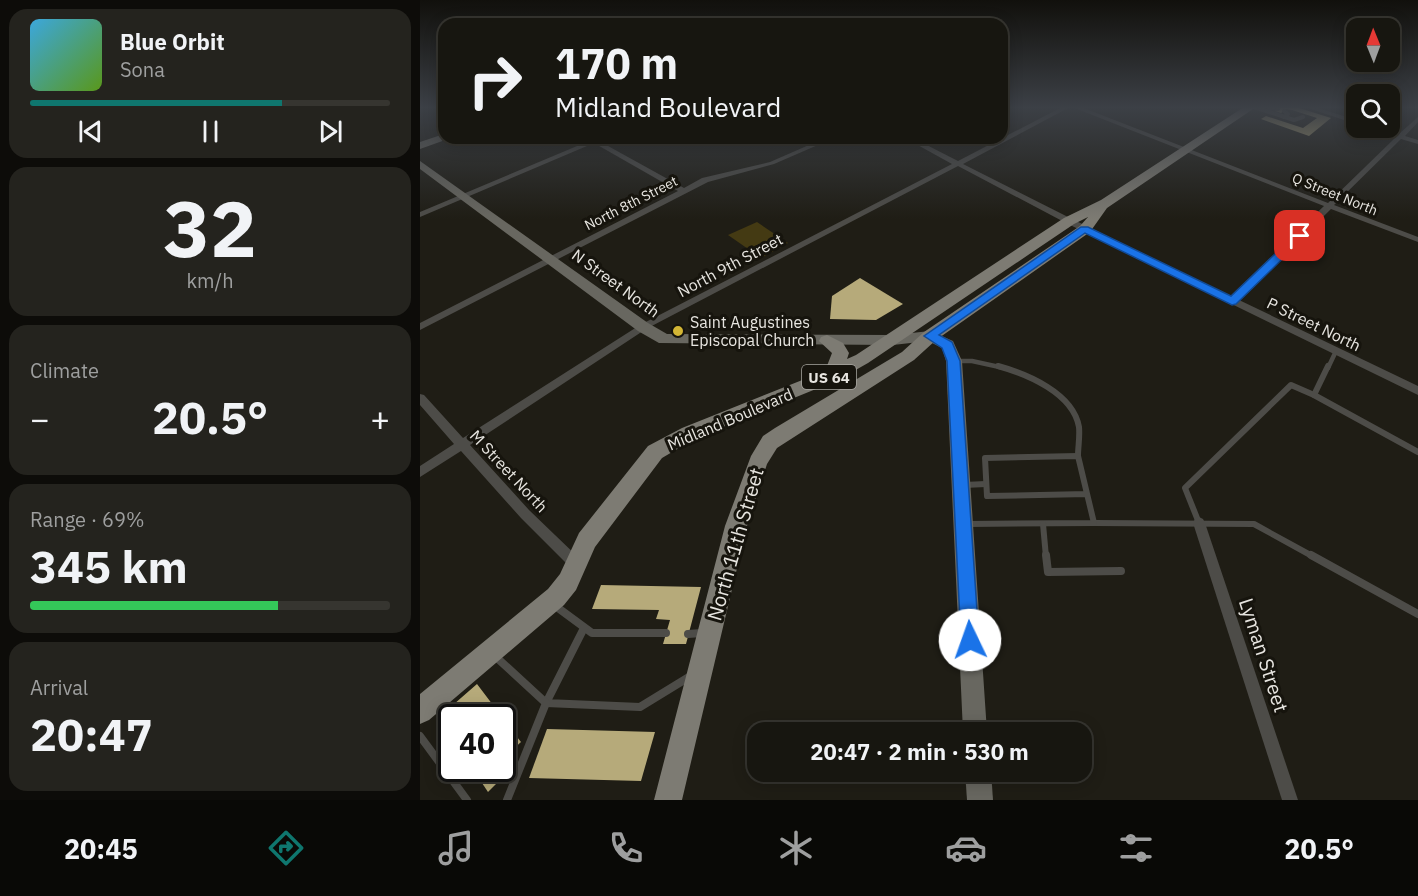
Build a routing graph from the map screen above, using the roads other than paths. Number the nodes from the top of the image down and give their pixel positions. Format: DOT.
graph roads {
  1 [pos="582,144"];
  2 [pos="603,144"];
  3 [pos="816,144"];
  4 [pos="920,144"];
  5 [pos="994,144"];
  6 [pos="1172,144"];
  7 [pos="1196,144"];
  8 [pos="1394,144"];
  9 [pos="1187,150"];
  10 [pos="420,164"];
  11 [pos="956,164"];
  12 [pos="684,191"];
  13 [pos="464,196"];
  14 [pos="1331,206"];
  15 [pos="420,214"];
  16 [pos="1077,225"];
  17 [pos="1418,240"];
  18 [pos="552,259"];
  19 [pos="1232,301"];
  20 [pos="420,327"];
  21 [pos="643,327"];
  22 [pos="930,336"];
  23 [pos="894,340"];
  24 [pos="827,341"];
  25 [pos="1336,351"];
  26 [pos="954,361"];
  27 [pos="832,375"];
  28 [pos="1418,391"];
  29 [pos="1314,395"];
  30 [pos="420,398"];
  31 [pos="462,445"];
  32 [pos="1418,452"];
  33 [pos="1078,456"];
  34 [pos="420,472"];
  35 [pos="986,484"];
  36 [pos="961,485"];
  37 [pos="1087,494"];
  38 [pos="1094,523"];
  39 [pos="1199,523"];
  40 [pos="963,524"];
  41 [pos="1043,524"];
  42 [pos="576,564"];
  43 [pos="1121,571"];
  44 [pos="550,602"];
  45 [pos="1418,614"];
  46 [pos="585,628"];
  47 [pos="666,633"];
  48 [pos="491,652"];
  49 [pos="700,671"];
  50 [pos="546,703"];
  51 [pos="420,711"];
  52 [pos="974,722"];
  53 [pos="420,736"];
  54 [pos="979,782"];
  55 [pos="467,800"];
  56 [pos="507,800"];
  57 [pos="668,800"];
  58 [pos="980,800"];
  59 [pos="1290,800"];
  1 -- 13 [label="street"];
  2 -- 12 [label="street"];
  3 -- 12 [label="street, North 8th Street"];
  4 -- 11 [label="street, P Street North"];
  5 -- 11 [label="street, North 9th Street"];
  6 -- 9 [label="street, Q Street North"];
  7 -- 9 [label="main road, Midland Boulevard / US 64"];
  8 -- 14 [label="street"];
  9 -- 14 [label="street, Q Street North"];
  9 -- 16 [label="main road, Midland Boulevard / US 64"];
  10 -- 13 [label="street, N Street North"];
  11 -- 16 [label="street, P Street North"];
  11 -- 21 [label="street, North 9th Street"];
  12 -- 18 [label="street, North 8th Street"];
  13 -- 15 [label="street"];
  13 -- 18 [label="street, N Street North"];
  14 -- 17 [label="street, Q Street North"];
  14 -- 19 [label="street"];
  16 -- 19 [label="street, P Street North"];
  16 -- 22 [label="main road, Midland Boulevard / US 64"];
  16 -- 23 [label="main road, Midland Boulevard / US 64"];
  18 -- 20 [label="street, North 8th Street"];
  18 -- 21 [label="street, N Street North"];
  19 -- 25 [label="street, P Street North"];
  21 -- 24 [label="street, N Street North"];
  21 -- 31 [label="street, North 9th Street"];
  22 -- 23 [label="street, N Street North"];
  22 -- 26 [label="street"];
  22 -- 49 [label="main road, North 11th Street / US 64"];
  23 -- 24 [label="street, N Street North"];
  23 -- 27 [label="main road, Midland Boulevard / US 64"];
  24 -- 27 [label="main road"];
  25 -- 28 [label="street, P Street North"];
  25 -- 29 [label="lane"];
  26 -- 33 [label="lane"];
  26 -- 36 [label="street"];
  27 -- 42 [label="main road, Midland Boulevard / US 64"];
  29 -- 32 [label="lane"];
  29 -- 39 [label="lane"];
  30 -- 31 [label="street, M Street North"];
  31 -- 34 [label="street, North 9th Street"];
  31 -- 42 [label="street, M Street North"];
  33 -- 35 [label="lane"];
  33 -- 37 [label="lane"];
  35 -- 36 [label="lane"];
  35 -- 37 [label="lane"];
  36 -- 40 [label="street"];
  37 -- 38 [label="lane"];
  38 -- 39 [label="lane"];
  38 -- 41 [label="lane"];
  39 -- 45 [label="lane"];
  39 -- 59 [label="street, Lyman Street"];
  40 -- 41 [label="lane"];
  40 -- 52 [label="street"];
  41 -- 43 [label="lane"];
  42 -- 44 [label="main road, US 64"];
  44 -- 46 [label="lane"];
  44 -- 48 [label="main road, US 64"];
  46 -- 47 [label="lane"];
  46 -- 50 [label="lane"];
  48 -- 50 [label="lane"];
  48 -- 51 [label="main road, US 64"];
  49 -- 50 [label="lane"];
  49 -- 57 [label="main road, North 11th Street / US 64"];
  50 -- 56 [label="lane"];
  53 -- 55 [label="lane"];
  54 -- 58 [label="street"];
}
